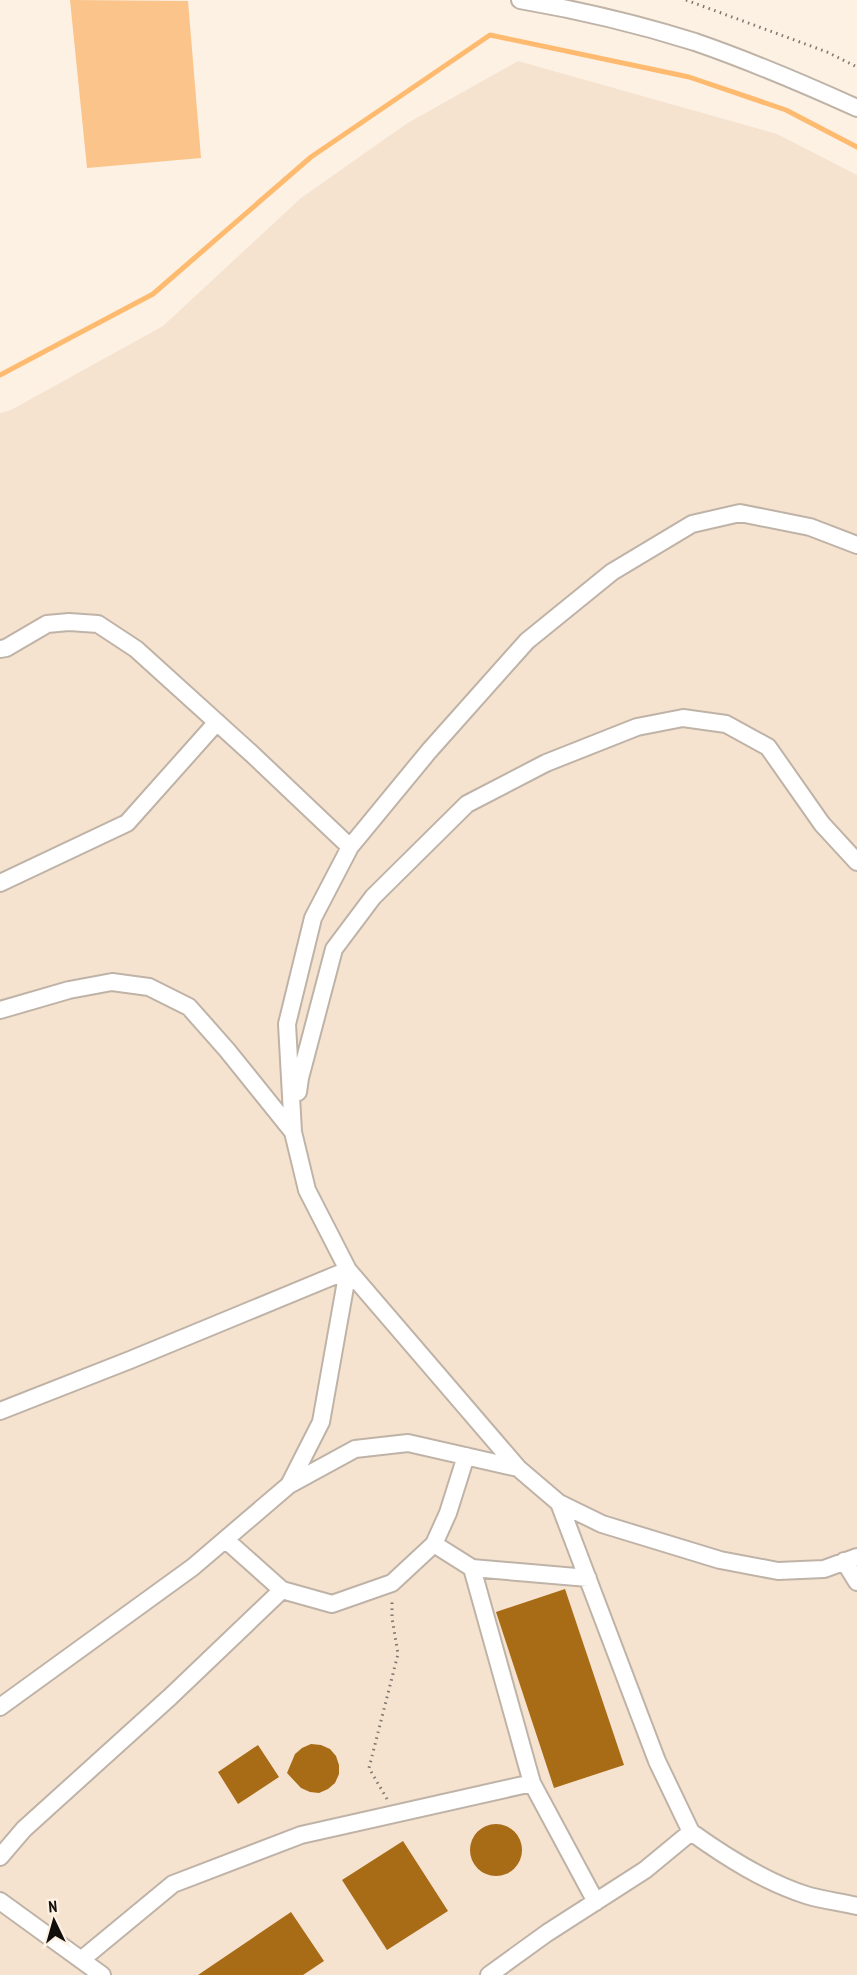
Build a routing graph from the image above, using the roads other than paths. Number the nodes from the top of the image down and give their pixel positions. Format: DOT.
graph roads {
  1 [pos="520,0"];
  2 [pos="857,108"];
  3 [pos="857,545"];
  4 [pos="0,649"];
  5 [pos="217,722"];
  6 [pos="350,847"];
  7 [pos="857,862"];
  8 [pos="0,883"];
  9 [pos="0,1010"];
  10 [pos="293,1132"];
  11 [pos="348,1269"];
  12 [pos="0,1411"];
  13 [pos="466,1455"];
  14 [pos="518,1468"];
  15 [pos="289,1485"];
  16 [pos="559,1503"];
  17 [pos="226,1540"];
  18 [pos="434,1544"];
  19 [pos="851,1559"];
  20 [pos="472,1568"];
  21 [pos="588,1578"];
  22 [pos="857,1582"];
  23 [pos="282,1590"];
  24 [pos="0,1707"];
  25 [pos="532,1783"];
  26 [pos="691,1832"];
  27 [pos="0,1857"];
  28 [pos="0,1901"];
  29 [pos="596,1902"];
  30 [pos="857,1906"];
  31 [pos="81,1960"];
  32 [pos="102,1975"];
  33 [pos="489,1975"];
  1 -- 2 [label="lane"];
  3 -- 6 [label="lane"];
  4 -- 5 [label="lane"];
  5 -- 6 [label="lane"];
  5 -- 8 [label="lane"];
  6 -- 10 [label="lane"];
  7 -- 10 [label="lane"];
  9 -- 10 [label="lane"];
  10 -- 11 [label="lane"];
  11 -- 12 [label="lane"];
  11 -- 14 [label="lane"];
  11 -- 15 [label="lane"];
  13 -- 14 [label="lane"];
  13 -- 15 [label="lane"];
  13 -- 18 [label="lane"];
  14 -- 16 [label="lane"];
  15 -- 17 [label="lane"];
  16 -- 19 [label="lane"];
  16 -- 21 [label="lane"];
  17 -- 23 [label="lane"];
  17 -- 24 [label="lane"];
  18 -- 20 [label="lane"];
  18 -- 23 [label="lane"];
  19 -- 22 [label="lane"];
  20 -- 21 [label="lane"];
  20 -- 25 [label="lane"];
  21 -- 26 [label="lane"];
  23 -- 27 [label="lane"];
  25 -- 29 [label="lane"];
  25 -- 31 [label="lane"];
  26 -- 29 [label="lane"];
  26 -- 30 [label="lane"];
  28 -- 31 [label="lane"];
  29 -- 33 [label="lane"];
  31 -- 32 [label="lane"];
}
